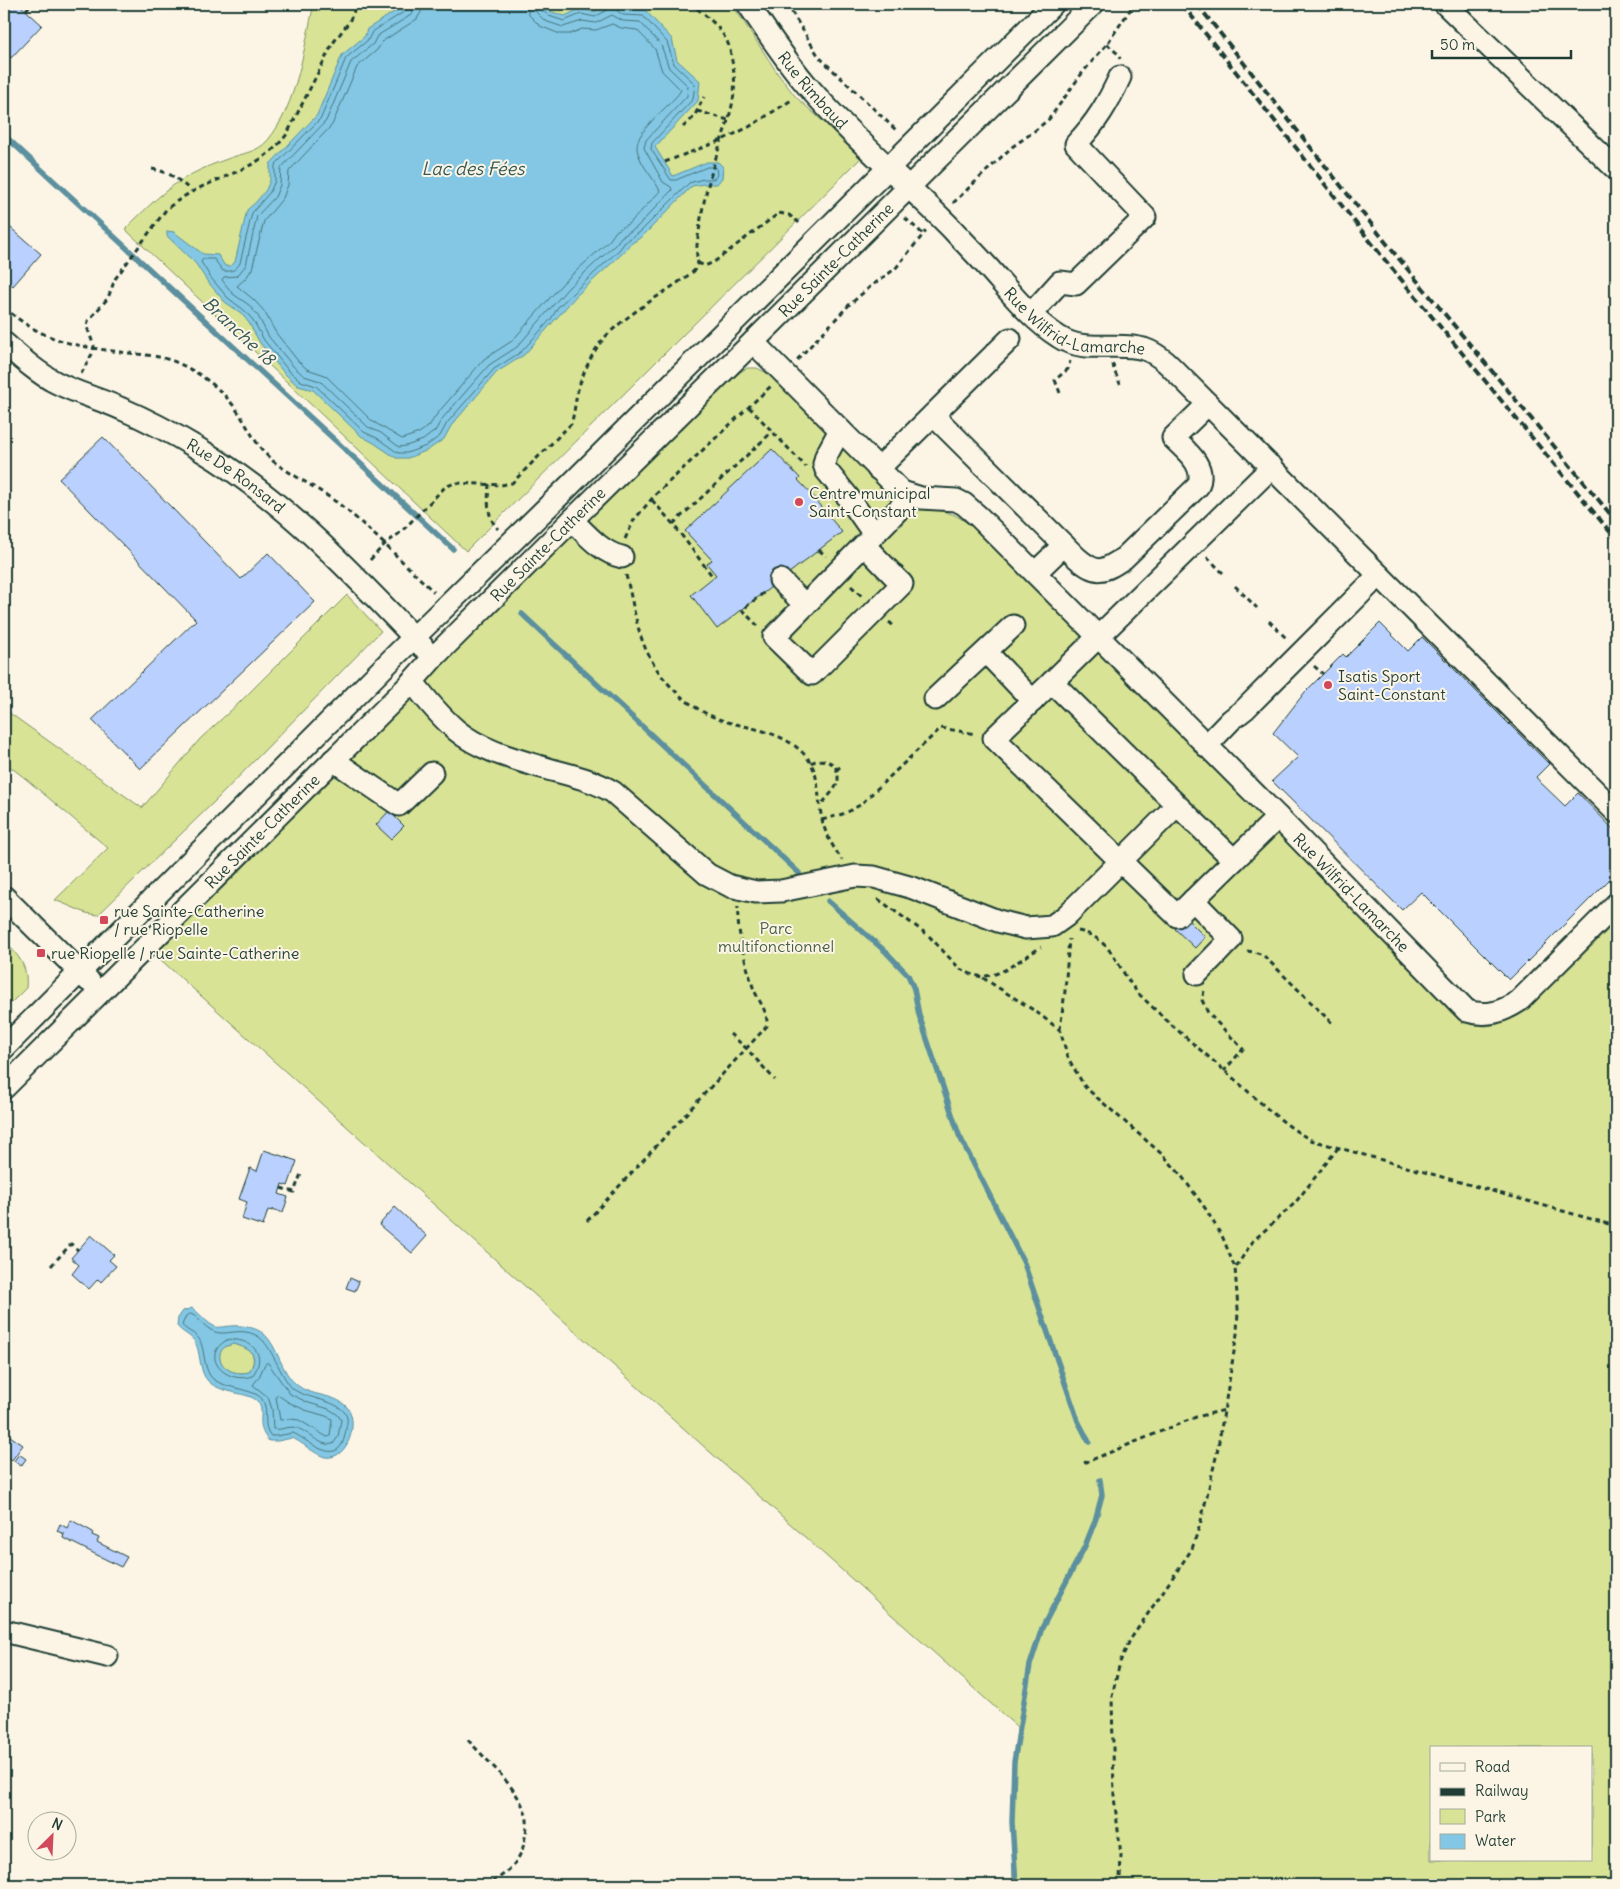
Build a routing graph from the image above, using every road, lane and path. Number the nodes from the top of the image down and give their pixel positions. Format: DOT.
graph roads {
  1 [pos="31,4"];
  2 [pos="357,4"];
  3 [pos="692,4"];
  4 [pos="748,4"];
  5 [pos="788,4"];
  6 [pos="1053,4"];
  7 [pos="1093,4"];
  8 [pos="1134,4"];
  9 [pos="1445,4"];
  10 [pos="26,10"];
  11 [pos="830,68"];
  12 [pos="825,72"];
  13 [pos="1120,77"];
  14 [pos="704,97"];
  15 [pos="796,97"];
  16 [pos="697,111"];
  17 [pos="728,120"];
  18 [pos="683,127"];
  19 [pos="896,130"];
  20 [pos="722,140"];
  21 [pos="665,162"];
  22 [pos="888,166"];
  23 [pos="152,169"];
  24 [pos="1616,169"];
  25 [pos="909,187"];
  26 [pos="191,191"];
  27 [pos="951,205"];
  28 [pos="902,214"];
  29 [pos="802,225"];
  30 [pos="930,227"];
  31 [pos="923,234"];
  32 [pos="698,263"];
  33 [pos="4,307"];
  34 [pos="1031,314"];
  35 [pos="1010,339"];
  36 [pos="753,342"];
  37 [pos="4,343"];
  38 [pos="94,349"];
  39 [pos="1070,360"];
  40 [pos="1113,362"];
  41 [pos="791,365"];
  42 [pos="80,377"];
  43 [pos="776,381"];
  44 [pos="1120,384"];
  45 [pos="1060,393"];
  46 [pos="1208,404"];
  47 [pos="933,415"];
  48 [pos="840,430"];
  49 [pos="772,432"];
  50 [pos="1272,467"];
  51 [pos="878,469"];
  52 [pos="489,484"];
  53 [pos="909,495"];
  54 [pos="652,500"];
  55 [pos="572,520"];
  56 [pos="673,524"];
  57 [pos="498,529"];
  58 [pos="869,539"];
  59 [pos="384,545"];
  60 [pos="1064,545"];
  61 [pos="1206,556"];
  62 [pos="622,557"];
  63 [pos="370,560"];
  64 [pos="1035,573"];
  65 [pos="1223,573"];
  66 [pos="1379,575"];
  67 [pos="714,577"];
  68 [pos="775,584"];
  69 [pos="850,585"];
  70 [pos="1235,586"];
  71 [pos="434,592"];
  72 [pos="869,604"];
  73 [pos="805,605"];
  74 [pos="1257,608"];
  75 [pos="1270,621"];
  76 [pos="1013,626"];
  77 [pos="764,632"];
  78 [pos="1099,637"];
  79 [pos="414,638"];
  80 [pos="1290,642"];
  81 [pos="986,652"];
  82 [pos="434,658"];
  83 [pos="1313,665"];
  84 [pos="1323,674"];
  85 [pos="412,681"];
  86 [pos="1052,682"];
  87 [pos="935,699"];
  88 [pos="1033,701"];
  89 [pos="994,738"];
  90 [pos="1206,746"];
  91 [pos="333,760"];
  92 [pos="811,764"];
  93 [pos="843,765"];
  94 [pos="836,770"];
  95 [pos="432,773"];
  96 [pos="820,805"];
  97 [pos="1177,805"];
  98 [pos="1616,812"];
  99 [pos="1278,817"];
  100 [pos="822,820"];
  101 [pos="1234,860"];
  102 [pos="1120,861"];
  103 [pos="844,864"];
  104 [pos="740,888"];
  105 [pos="874,896"];
  106 [pos="4,897"];
  107 [pos="1193,900"];
  108 [pos="1616,904"];
  109 [pos="1075,930"];
  110 [pos="1069,931"];
  111 [pos="1044,944"];
  112 [pos="1241,953"];
  113 [pos="80,972"];
  114 [pos="982,977"];
  115 [pos="1202,981"];
  116 [pos="100,992"];
  117 [pos="1332,1024"];
  118 [pos="1060,1030"];
  119 [pos="730,1034"];
  120 [pos="4,1048"];
  121 [pos="746,1048"];
  122 [pos="1224,1071"];
  123 [pos="775,1080"];
  124 [pos="4,1088"];
  125 [pos="1338,1148"];
  126 [pos="301,1174"];
  127 [pos="281,1188"];
  128 [pos="587,1221"];
  129 [pos="1616,1226"];
  130 [pos="78,1250"];
  131 [pos="51,1266"];
  132 [pos="1235,1268"];
  133 [pos="1224,1410"];
  134 [pos="1084,1463"];
  135 [pos="4,1631"];
  136 [pos="107,1656"];
  137 [pos="468,1740"];
  138 [pos="487,1885"];
  139 [pos="1118,1885"];
  1 -- 10 [label="path"];
  2 -- 26 [label="path"];
  3 -- 17 [label="path"];
  4 -- 22 [label="street, Rue Rimbaud"];
  5 -- 11 [label="path, Rue Rimbaud"];
  6 -- 22 [label="street, Rue Sainte-Catherine"];
  7 -- 25 [label="street, Rue Sainte-Catherine"];
  8 -- 27 [label="path"];
  9 -- 24 [label="street"];
  11 -- 12 [label="path"];
  11 -- 19 [label="path, Rue Rimbaud"];
  13 -- 34 [label="street"];
  14 -- 16 [label="path"];
  15 -- 20 [label="path"];
  16 -- 17 [label="path"];
  16 -- 18 [label="path"];
  17 -- 20 [label="path"];
  20 -- 21 [label="path"];
  20 -- 32 [label="path"];
  22 -- 25 [label="street, Rue Wilfrid-Lamarche"];
  22 -- 79 [label="street, Rue Sainte-Catherine"];
  23 -- 26 [label="path"];
  25 -- 34 [label="street, Rue Wilfrid-Lamarche"];
  25 -- 36 [label="street, Rue Sainte-Catherine"];
  26 -- 38 [label="path"];
  28 -- 31 [label="path"];
  29 -- 32 [label="path"];
  30 -- 31 [label="path"];
  31 -- 41 [label="path"];
  32 -- 52 [label="path"];
  33 -- 38 [label="path"];
  34 -- 46 [label="street, Rue Wilfrid-Lamarche"];
  35 -- 47 [label="street"];
  36 -- 48 [label="street, Rue Wilfrid-Lamarche"];
  36 -- 55 [label="street, Rue Sainte-Catherine"];
  37 -- 79 [label="street, Rue De Ronsard"];
  38 -- 42 [label="path"];
  38 -- 59 [label="path"];
  39 -- 45 [label="path"];
  40 -- 44 [label="path"];
  43 -- 54 [label="path"];
  46 -- 50 [label="street, Rue Wilfrid-Lamarche"];
  46 -- 60 [label="street"];
  47 -- 51 [label="street"];
  47 -- 60 [label="street"];
  48 -- 51 [label="street, Rue Wilfrid-Lamarche"];
  48 -- 58 [label="street"];
  49 -- 56 [label="path"];
  50 -- 66 [label="street, Rue Wilfrid-Lamarche"];
  50 -- 78 [label="street"];
  51 -- 53 [label="street, Rue Wilfrid-Lamarche"];
  52 -- 57 [label="path"];
  52 -- 59 [label="path"];
  53 -- 58 [label="street"];
  53 -- 64 [label="street, Rue Wilfrid-Lamarche"];
  54 -- 56 [label="path"];
  54 -- 62 [label="path"];
  55 -- 62 [label="street"];
  55 -- 82 [label="street, Rue Sainte-Catherine"];
  56 -- 67 [label="path"];
  58 -- 73 [label="street"];
  58 -- 73 [label="street"];
  59 -- 63 [label="path"];
  59 -- 71 [label="path"];
  60 -- 64 [label="street"];
  61 -- 65 [label="path"];
  62 -- 92 [label="path"];
  64 -- 78 [label="street, Rue Wilfrid-Lamarche"];
  66 -- 90 [label="street"];
  66 -- 98 [label="street, Rue Wilfrid-Lamarche"];
  68 -- 73 [label="street"];
  68 -- 77 [label="path"];
  69 -- 72 [label="path"];
  70 -- 74 [label="path"];
  75 -- 80 [label="path"];
  76 -- 81 [label="street"];
  78 -- 86 [label="street"];
  78 -- 90 [label="street, Rue Wilfrid-Lamarche"];
  79 -- 82 [label="street, Rue De Ronsard"];
  79 -- 113 [label="street, Rue Sainte-Catherine"];
  81 -- 87 [label="street"];
  81 -- 88 [label="street"];
  82 -- 85 [label="street, Rue Sainte-Catherine"];
  83 -- 84 [label="path"];
  85 -- 91 [label="street, Rue Sainte-Catherine"];
  85 -- 104 [label="street"];
  86 -- 88 [label="street"];
  86 -- 97 [label="street"];
  88 -- 89 [label="street"];
  89 -- 100 [label="path"];
  89 -- 102 [label="street"];
  90 -- 99 [label="street, Rue Wilfrid-Lamarche"];
  91 -- 95 [label="street"];
  91 -- 116 [label="street, Rue Sainte-Catherine"];
  92 -- 94 [label="path"];
  92 -- 96 [label="path"];
  93 -- 94 [label="path"];
  94 -- 96 [label="path"];
  96 -- 100 [label="path"];
  97 -- 101 [label="street"];
  97 -- 102 [label="street"];
  99 -- 101 [label="street"];
  99 -- 108 [label="street, Rue Wilfrid-Lamarche"];
  100 -- 103 [label="path"];
  101 -- 107 [label="street"];
  102 -- 104 [label="street"];
  102 -- 107 [label="street"];
  104 -- 121 [label="path"];
  105 -- 114 [label="path"];
  106 -- 113 [label="street"];
  107 -- 115 [label="street"];
  109 -- 122 [label="path"];
  110 -- 118 [label="path"];
  111 -- 114 [label="path"];
  112 -- 117 [label="path"];
  113 -- 116 [label="street"];
  113 -- 120 [label="street, Rue Sainte-Catherine"];
  114 -- 118 [label="path"];
  115 -- 122 [label="path"];
  116 -- 124 [label="street, Rue Sainte-Catherine"];
  118 -- 132 [label="path"];
  119 -- 121 [label="path"];
  121 -- 123 [label="path"];
  121 -- 128 [label="path"];
  122 -- 125 [label="path"];
  125 -- 129 [label="path"];
  125 -- 132 [label="path"];
  126 -- 127 [label="path"];
  130 -- 131 [label="path"];
  132 -- 133 [label="path"];
  133 -- 134 [label="path"];
  133 -- 139 [label="path"];
  135 -- 136 [label="street"];
  137 -- 138 [label="path"];
}
